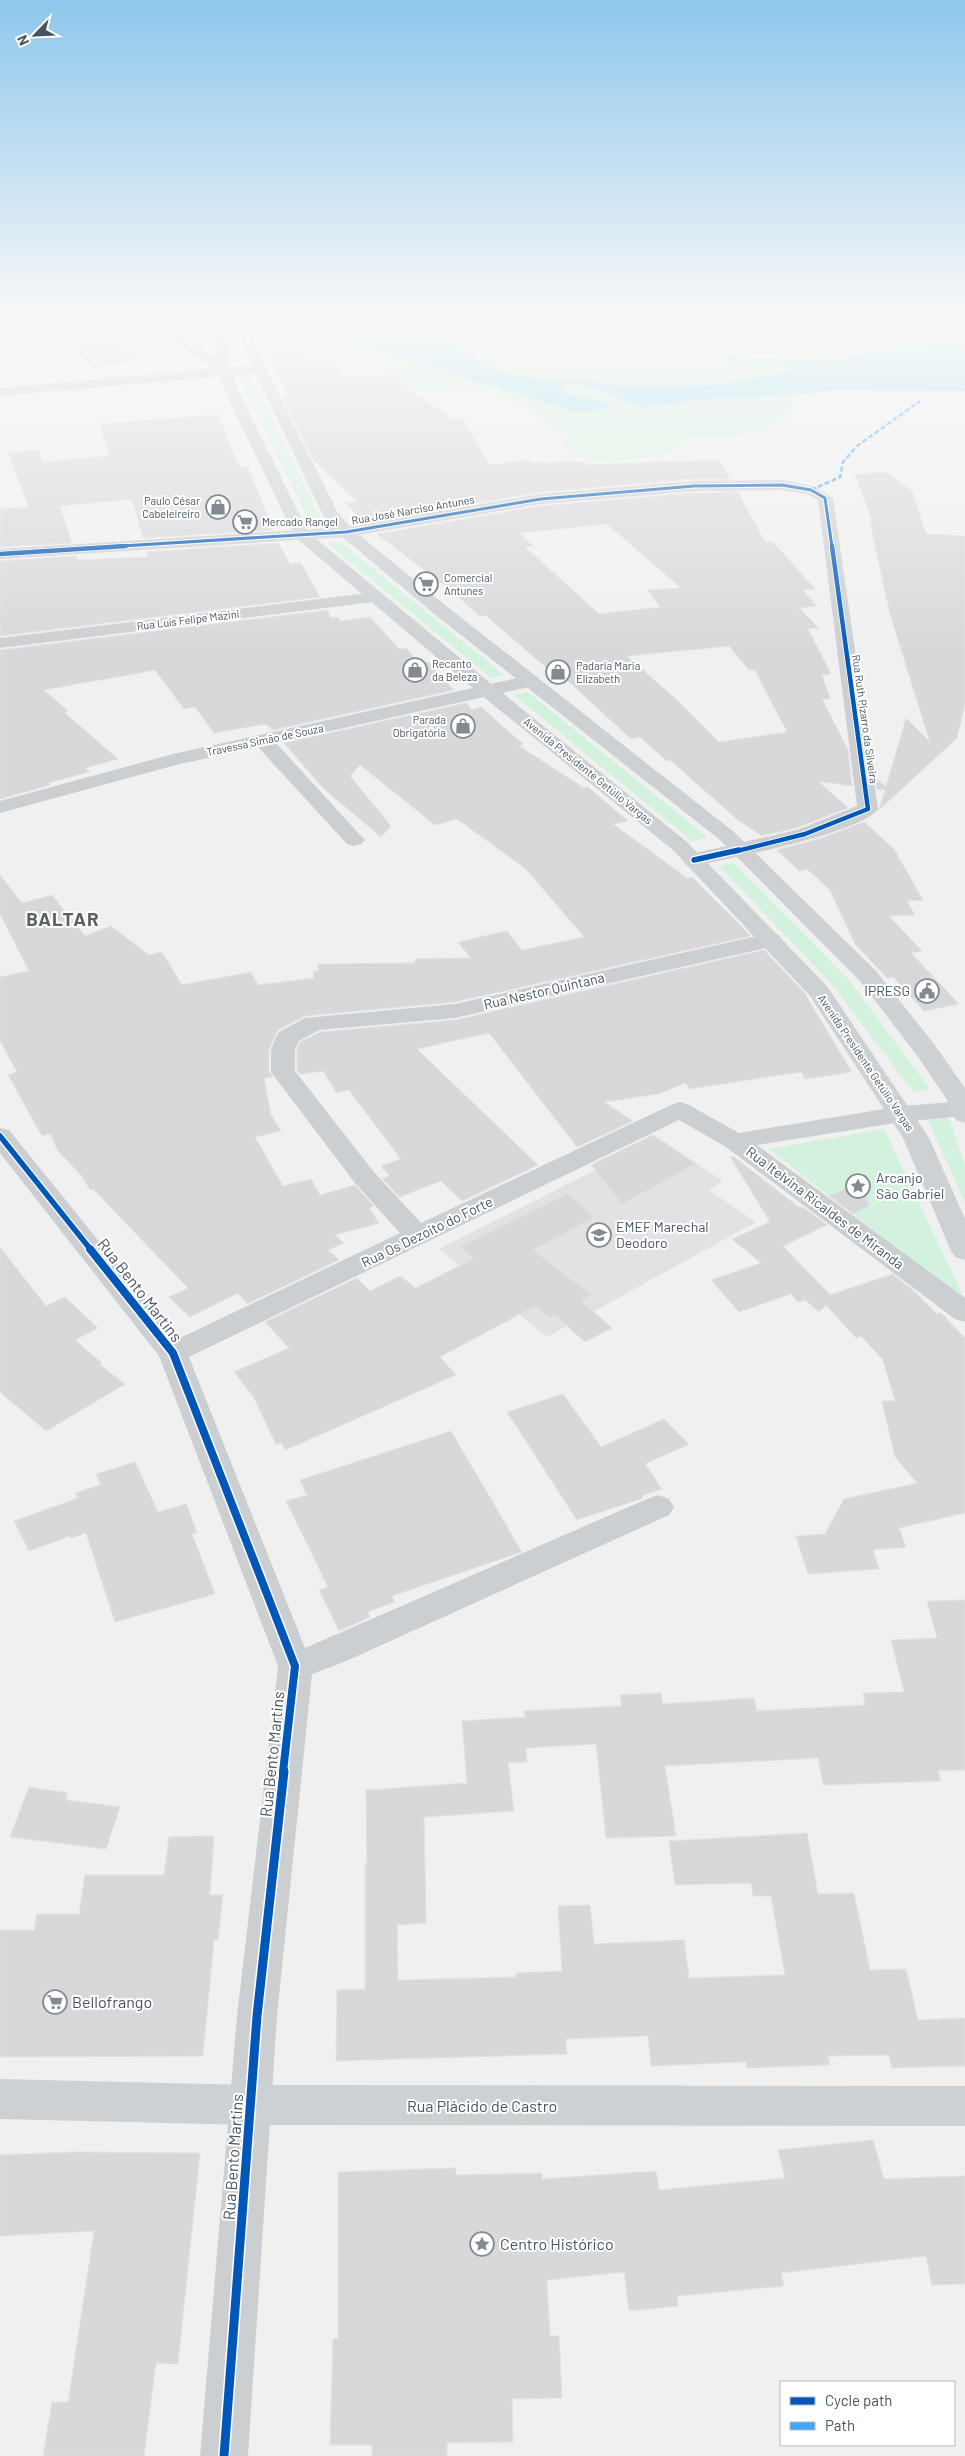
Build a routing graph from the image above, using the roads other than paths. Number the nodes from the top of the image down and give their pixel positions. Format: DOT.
graph roads {
  1 [pos="251,429"];
  2 [pos="289,429"];
  3 [pos="825,498"];
  4 [pos="346,532"];
  5 [pos="301,534"];
  6 [pos="0,554"];
  7 [pos="376,597"];
  8 [pos="0,643"];
  9 [pos="531,682"];
  10 [pos="488,690"];
  11 [pos="262,740"];
  12 [pos="0,807"];
  13 [pos="354,840"];
  14 [pos="741,850"];
  15 [pos="694,860"];
  16 [pos="771,940"];
  17 [pos="680,1110"];
  18 [pos="964,1111"];
  19 [pos="902,1114"];
  20 [pos="0,1136"];
  21 [pos="735,1141"];
  22 [pos="418,1236"];
  23 [pos="965,1251"];
  24 [pos="965,1312"];
  25 [pos="173,1353"];
  26 [pos="658,1507"];
  27 [pos="295,1666"];
  28 [pos="0,2099"];
  29 [pos="251,2106"];
  30 [pos="965,2106"];
  31 [pos="224,2456"];
  1 -- 5 [label="main road, Avenida Presidente Getúlio Vargas"];
  2 -- 4 [label="main road"];
  3 -- 4 [label="street, Rua José Narciso Antunes"];
  3 -- 14 [label="street, Rua Ruth Pizarro da Silveira"];
  4 -- 5 [label="street, Rua José Narciso Antunes"];
  4 -- 9 [label="main road"];
  5 -- 6 [label="street, Rua José Narciso Antunes"];
  5 -- 7 [label="main road, Avenida Presidente Getúlio Vargas"];
  7 -- 8 [label="street, Rua Luís Felipe Mazini"];
  7 -- 10 [label="main road, Avenida Presidente Getúlio Vargas"];
  9 -- 10 [label="street, Travessa Simão de Souza"];
  9 -- 14 [label="main road"];
  10 -- 11 [label="street, Travessa Simão de Souza"];
  10 -- 15 [label="main road, Avenida Presidente Getúlio Vargas"];
  11 -- 12 [label="street, Travessa Simão de Souza"];
  11 -- 13 [label="street"];
  14 -- 15 [label="street"];
  14 -- 18 [label="main road"];
  15 -- 16 [label="main road, Avenida Presidente Getúlio Vargas"];
  16 -- 19 [label="main road, Avenida Presidente Getúlio Vargas"];
  16 -- 22 [label="street, Rua Nestor Quintana"];
  17 -- 21 [label="street, Rua Itelvina Ricaldes de Miranda"];
  17 -- 22 [label="street, Rua Os Dezoito do Forte"];
  18 -- 19 [label="street"];
  19 -- 21 [label="street"];
  19 -- 23 [label="main road, Avenida Presidente Getúlio Vargas"];
  20 -- 25 [label="street, Rua Bento Martins"];
  21 -- 24 [label="street, Rua Itelvina Ricaldes de Miranda"];
  22 -- 25 [label="street, Rua Os Dezoito do Forte"];
  25 -- 27 [label="street, Rua Bento Martins"];
  26 -- 27 [label="street"];
  27 -- 29 [label="street, Rua Bento Martins"];
  28 -- 29 [label="main road, Rua Plácido de Castro"];
  29 -- 30 [label="main road, Rua Plácido de Castro"];
  29 -- 31 [label="street, Rua Bento Martins"];
}
